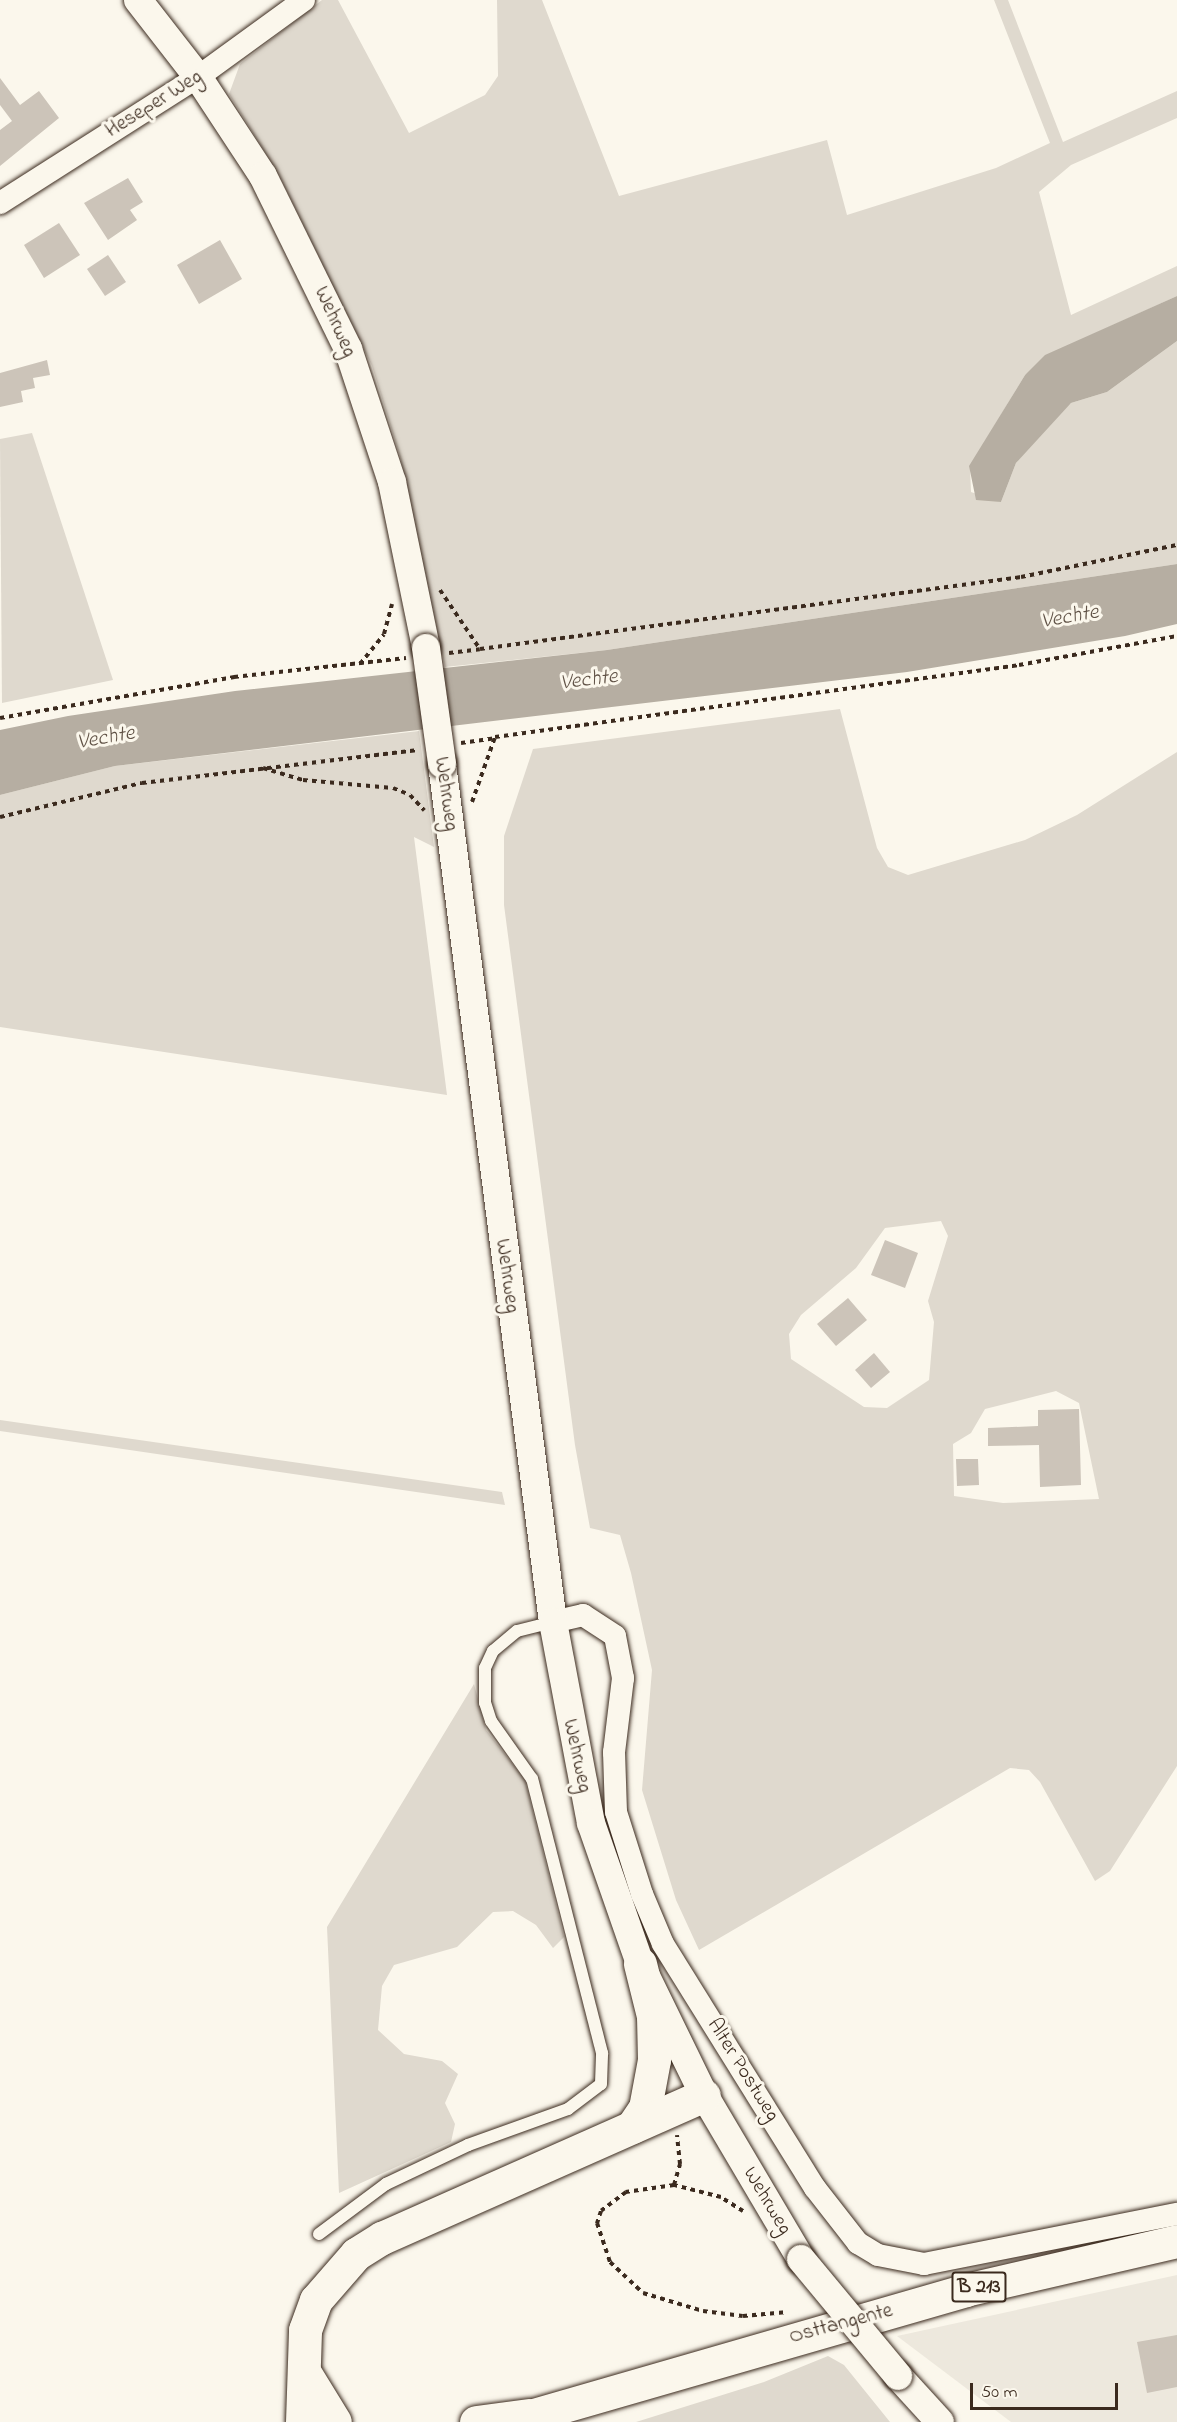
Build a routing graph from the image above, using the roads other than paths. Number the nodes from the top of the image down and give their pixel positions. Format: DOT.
graph roads {
  1 [pos="138,0"];
  2 [pos="304,0"];
  3 [pos="198,76"];
  4 [pos="0,203"];
  5 [pos="554,1622"];
  6 [pos="640,1964"];
  7 [pos="704,2095"];
  8 [pos="632,2127"];
  9 [pos="1177,2214"];
  10 [pos="318,2234"];
  11 [pos="1177,2241"];
  12 [pos="304,2371"];
  13 [pos="529,2420"];
  14 [pos="302,2422"];
  15 [pos="335,2422"];
  16 [pos="476,2422"];
  17 [pos="940,2422"];
  1 -- 3 [label="street, Wehrweg"];
  2 -- 3 [label="street, Heseper Weg"];
  3 -- 4 [label="street, Heseper Weg"];
  3 -- 5 [label="street, Wehrweg, bridge"];
  5 -- 6 [label="street, Wehrweg"];
  5 -- 9 [label="street, Alter Postweg"];
  5 -- 10 [label="lane"];
  6 -- 7 [label="street, Wehrweg"];
  6 -- 8 [label="main road"];
  7 -- 8 [label="main road"];
  7 -- 17 [label="street, Wehrweg, bridge"];
  8 -- 12 [label="main road"];
  11 -- 13 [label="main road, Osttangente / B 213"];
  12 -- 14 [label="main road"];
  12 -- 15 [label="main road"];
  13 -- 16 [label="main road, Osttangente"];
}
